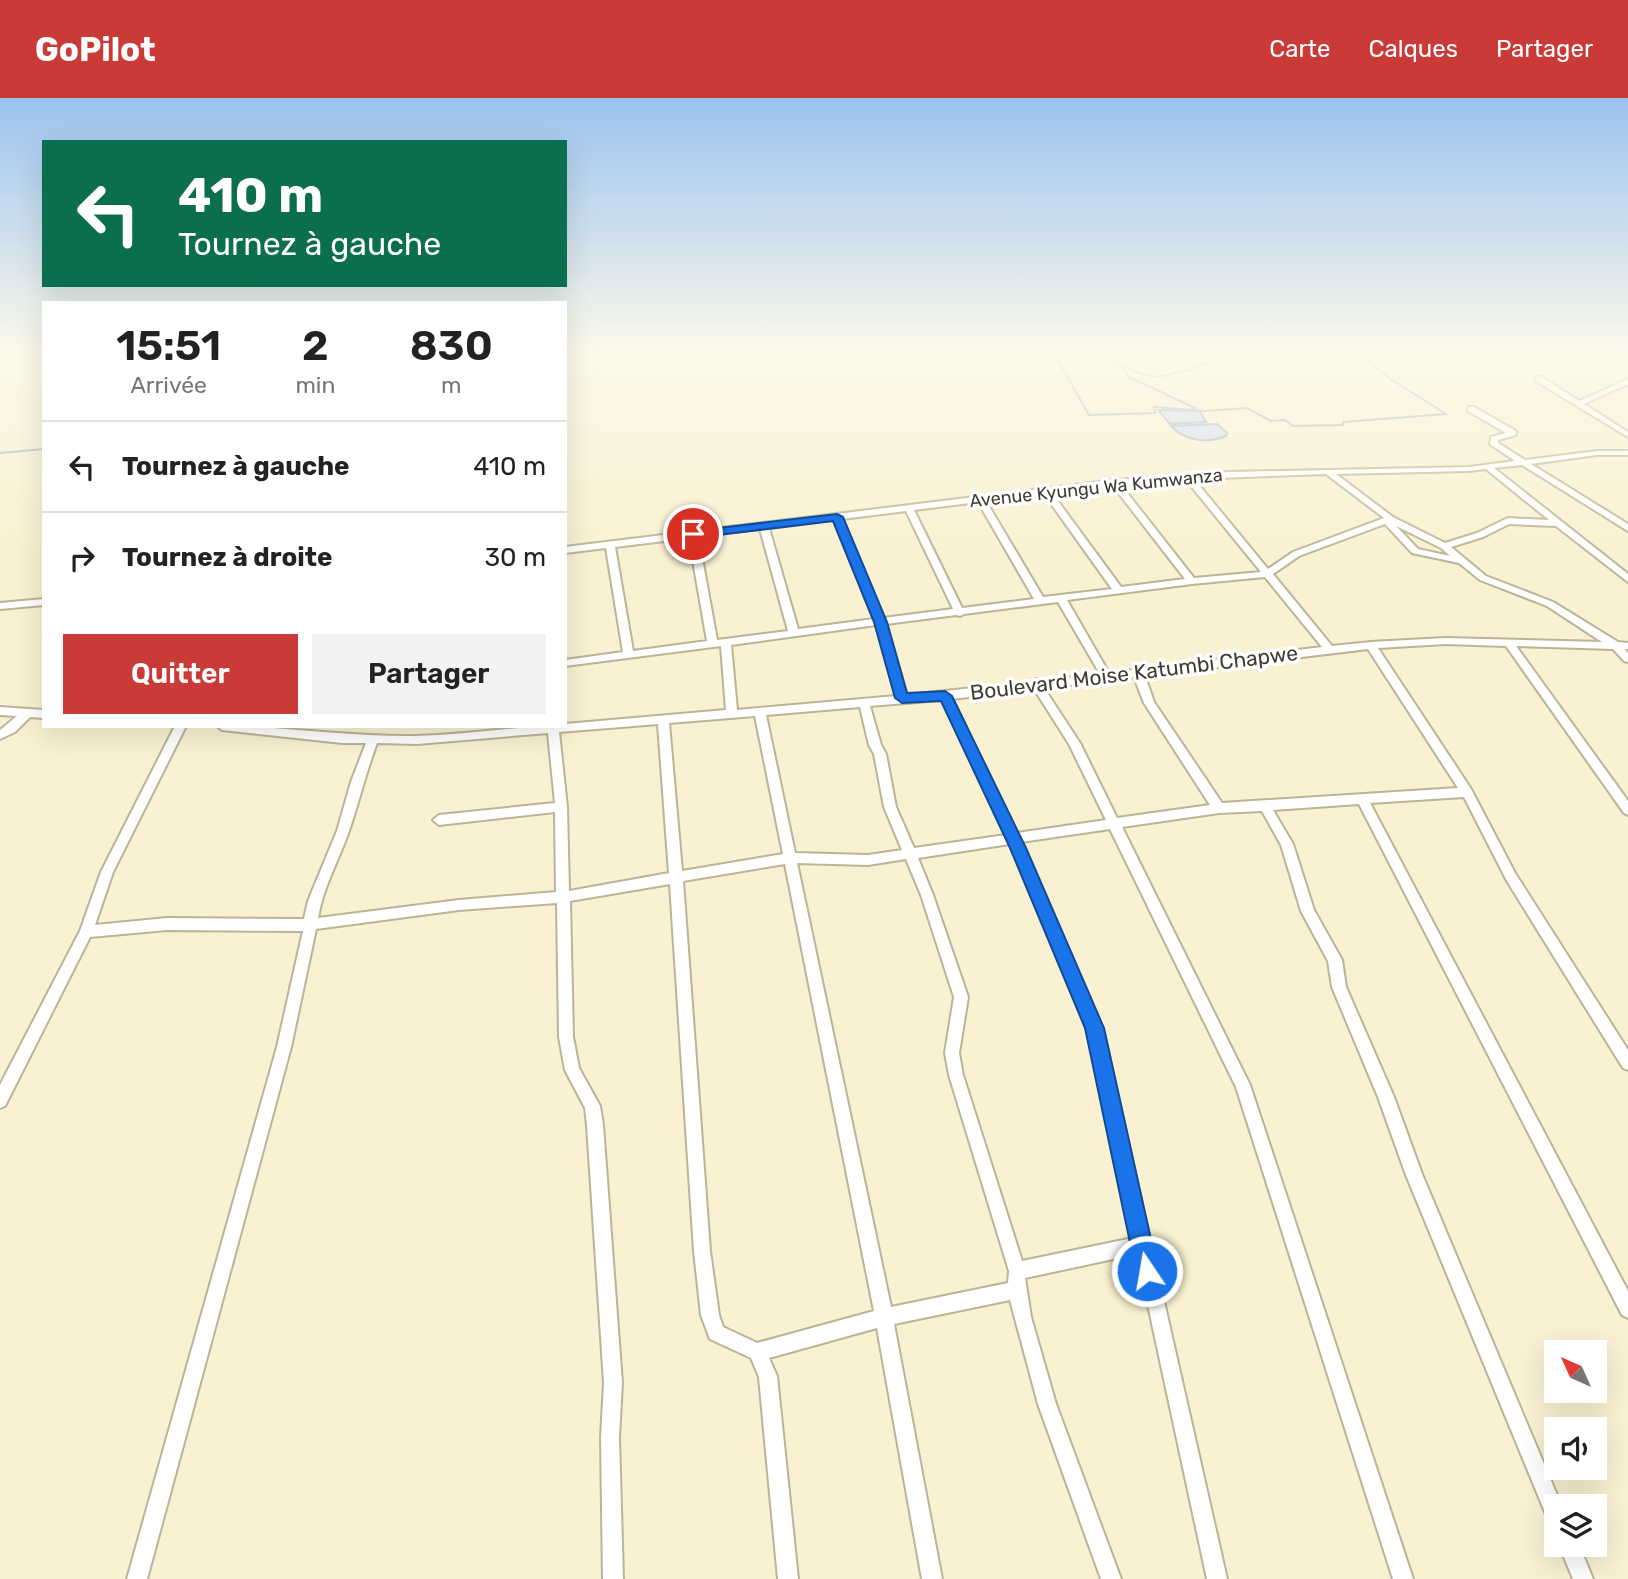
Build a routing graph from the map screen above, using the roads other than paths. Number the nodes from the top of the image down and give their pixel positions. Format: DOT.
graph roads {
  1 [pos="1494,422"];
  2 [pos="1608,422"];
  3 [pos="1628,435"];
  4 [pos="1628,453"];
  5 [pos="1526,463"];
  6 [pos="1489,468"];
  7 [pos="1329,474"];
  8 [pos="1187,476"];
  9 [pos="1115,483"];
  10 [pos="1047,492"];
  11 [pos="981,500"];
  12 [pos="909,509"];
  13 [pos="837,517"];
  14 [pos="1389,520"];
  15 [pos="1555,523"];
  16 [pos="764,526"];
  17 [pos="1627,526"];
  18 [pos="693,534"];
  19 [pos="610,544"];
  20 [pos="1444,546"];
  21 [pos="567,550"];
  22 [pos="1466,562"];
  23 [pos="1267,574"];
  24 [pos="1628,579"];
  25 [pos="1192,581"];
  26 [pos="1119,592"];
  27 [pos="1062,599"];
  28 [pos="42,602"];
  29 [pos="1041,602"];
  30 [pos="0,606"];
  31 [pos="960,613"];
  32 [pos="880,622"];
  33 [pos="794,633"];
  34 [pos="712,642"];
  35 [pos="726,642"];
  36 [pos="1508,642"];
  37 [pos="1371,645"];
  38 [pos="1622,646"];
  39 [pos="1329,649"];
  40 [pos="628,653"];
  41 [pos="1628,659"];
  42 [pos="567,663"];
  43 [pos="1138,672"];
  44 [pos="1106,676"];
  45 [pos="1035,683"];
  46 [pos="945,696"];
  47 [pos="902,698"];
  48 [pos="864,702"];
  49 [pos="0,711"];
  50 [pos="760,711"];
  51 [pos="27,713"];
  52 [pos="732,713"];
  53 [pos="42,714"];
  54 [pos="663,720"];
  55 [pos="567,727"];
  56 [pos="180,728"];
  57 [pos="244,728"];
  58 [pos="553,728"];
  59 [pos="0,736"];
  60 [pos="373,740"];
  61 [pos="1467,792"];
  62 [pos="1362,799"];
  63 [pos="1265,806"];
  64 [pos="561,807"];
  65 [pos="1219,808"];
  66 [pos="1628,810"];
  67 [pos="439,820"];
  68 [pos="1113,822"];
  69 [pos="1012,837"];
  70 [pos="909,852"];
  71 [pos="788,858"];
  72 [pos="677,876"];
  73 [pos="563,897"];
  74 [pos="309,923"];
  75 [pos="86,932"];
  76 [pos="1628,1063"];
  77 [pos="0,1101"];
  78 [pos="1141,1245"];
  79 [pos="1017,1271"];
  80 [pos="1016,1290"];
  81 [pos="1628,1309"];
  82 [pos="884,1317"];
  83 [pos="757,1352"];
  84 [pos="1547,1494"];
  85 [pos="1574,1557"];
  86 [pos="137,1579"];
  87 [pos="613,1579"];
  88 [pos="788,1579"];
  89 [pos="932,1579"];
  90 [pos="1111,1579"];
  91 [pos="1217,1579"];
  92 [pos="1403,1579"];
  93 [pos="1583,1579"];
  1 -- 5 [label="street"];
  2 -- 3 [label="street"];
  4 -- 5 [label="street, Avenue Kyungu Wa Kumwanza"];
  5 -- 6 [label="street, Avenue Kyungu Wa Kumwanza"];
  5 -- 17 [label="street"];
  6 -- 7 [label="street, Avenue Kyungu Wa Kumwanza"];
  6 -- 15 [label="street"];
  7 -- 8 [label="street, Avenue Kyungu Wa Kumwanza"];
  7 -- 14 [label="street"];
  8 -- 9 [label="street, Avenue Kyungu Wa Kumwanza"];
  8 -- 23 [label="street"];
  9 -- 10 [label="street, Avenue Kyungu Wa Kumwanza"];
  9 -- 25 [label="street"];
  10 -- 11 [label="street, Avenue Kyungu Wa Kumwanza"];
  10 -- 26 [label="street"];
  11 -- 12 [label="street, Avenue Kyungu Wa Kumwanza"];
  11 -- 29 [label="street"];
  12 -- 13 [label="street, Avenue Kyungu Wa Kumwanza"];
  12 -- 31 [label="street"];
  13 -- 16 [label="street, Avenue Kyungu Wa Kumwanza"];
  13 -- 32 [label="street"];
  14 -- 20 [label="street"];
  14 -- 22 [label="street"];
  14 -- 23 [label="street"];
  15 -- 20 [label="street"];
  15 -- 24 [label="street"];
  16 -- 18 [label="street, Avenue Kyungu Wa Kumwanza"];
  16 -- 33 [label="street"];
  18 -- 19 [label="street, Avenue Kyungu Wa Kumwanza"];
  18 -- 34 [label="street"];
  19 -- 21 [label="street, Avenue Kyungu Wa Kumwanza"];
  19 -- 40 [label="street"];
  20 -- 22 [label="street"];
  22 -- 38 [label="street"];
  23 -- 25 [label="street"];
  23 -- 39 [label="street"];
  25 -- 26 [label="street"];
  26 -- 27 [label="street"];
  27 -- 29 [label="street"];
  27 -- 44 [label="street"];
  28 -- 30 [label="street"];
  29 -- 31 [label="street"];
  31 -- 32 [label="street"];
  32 -- 33 [label="street"];
  32 -- 47 [label="street"];
  33 -- 35 [label="street"];
  34 -- 35 [label="street"];
  34 -- 40 [label="street"];
  35 -- 52 [label="street"];
  36 -- 37 [label="street, Boulevard Moise Katumbi Chapwe"];
  36 -- 38 [label="street, Boulevard Moise Katumbi Chapwe"];
  36 -- 66 [label="street"];
  37 -- 39 [label="street, Boulevard Moise Katumbi Chapwe"];
  37 -- 61 [label="street"];
  38 -- 41 [label="street"];
  39 -- 43 [label="street, Boulevard Moise Katumbi Chapwe"];
  40 -- 42 [label="street"];
  43 -- 44 [label="street, Boulevard Moise Katumbi Chapwe"];
  43 -- 65 [label="street"];
  44 -- 45 [label="street, Boulevard Moise Katumbi Chapwe"];
  45 -- 46 [label="street, Boulevard Moise Katumbi Chapwe"];
  45 -- 68 [label="street"];
  46 -- 47 [label="street, Boulevard Moise Katumbi Chapwe"];
  46 -- 69 [label="street"];
  47 -- 48 [label="street, Boulevard Moise Katumbi Chapwe"];
  48 -- 50 [label="street, Boulevard Moise Katumbi Chapwe"];
  48 -- 70 [label="street"];
  49 -- 51 [label="street"];
  50 -- 52 [label="street, Boulevard Moise Katumbi Chapwe"];
  50 -- 71 [label="street"];
  51 -- 53 [label="street"];
  51 -- 59 [label="street"];
  52 -- 54 [label="street, Boulevard Moise Katumbi Chapwe"];
  54 -- 55 [label="street, Boulevard Moise Katumbi Chapwe"];
  54 -- 72 [label="street"];
  56 -- 75 [label="street"];
  57 -- 60 [label="street, Boulevard Moise Katumbi Chapwe"];
  58 -- 60 [label="street, Boulevard Moise Katumbi Chapwe"];
  58 -- 64 [label="street"];
  60 -- 74 [label="street"];
  61 -- 62 [label="street"];
  61 -- 76 [label="street"];
  62 -- 63 [label="street"];
  62 -- 81 [label="street"];
  63 -- 65 [label="street"];
  63 -- 84 [label="street"];
  64 -- 67 [label="street"];
  64 -- 73 [label="street"];
  65 -- 68 [label="street"];
  68 -- 69 [label="street"];
  68 -- 92 [label="street"];
  69 -- 70 [label="street"];
  69 -- 78 [label="street"];
  70 -- 71 [label="street"];
  70 -- 79 [label="street"];
  71 -- 72 [label="street"];
  71 -- 82 [label="street"];
  72 -- 73 [label="street"];
  72 -- 83 [label="street"];
  73 -- 74 [label="street"];
  73 -- 87 [label="street"];
  74 -- 75 [label="street"];
  74 -- 86 [label="street"];
  75 -- 77 [label="street"];
  78 -- 79 [label="street"];
  78 -- 91 [label="street"];
  79 -- 80 [label="street"];
  80 -- 82 [label="street"];
  80 -- 90 [label="street"];
  82 -- 83 [label="street"];
  82 -- 89 [label="street"];
  83 -- 88 [label="street"];
  85 -- 93 [label="street"];
}
